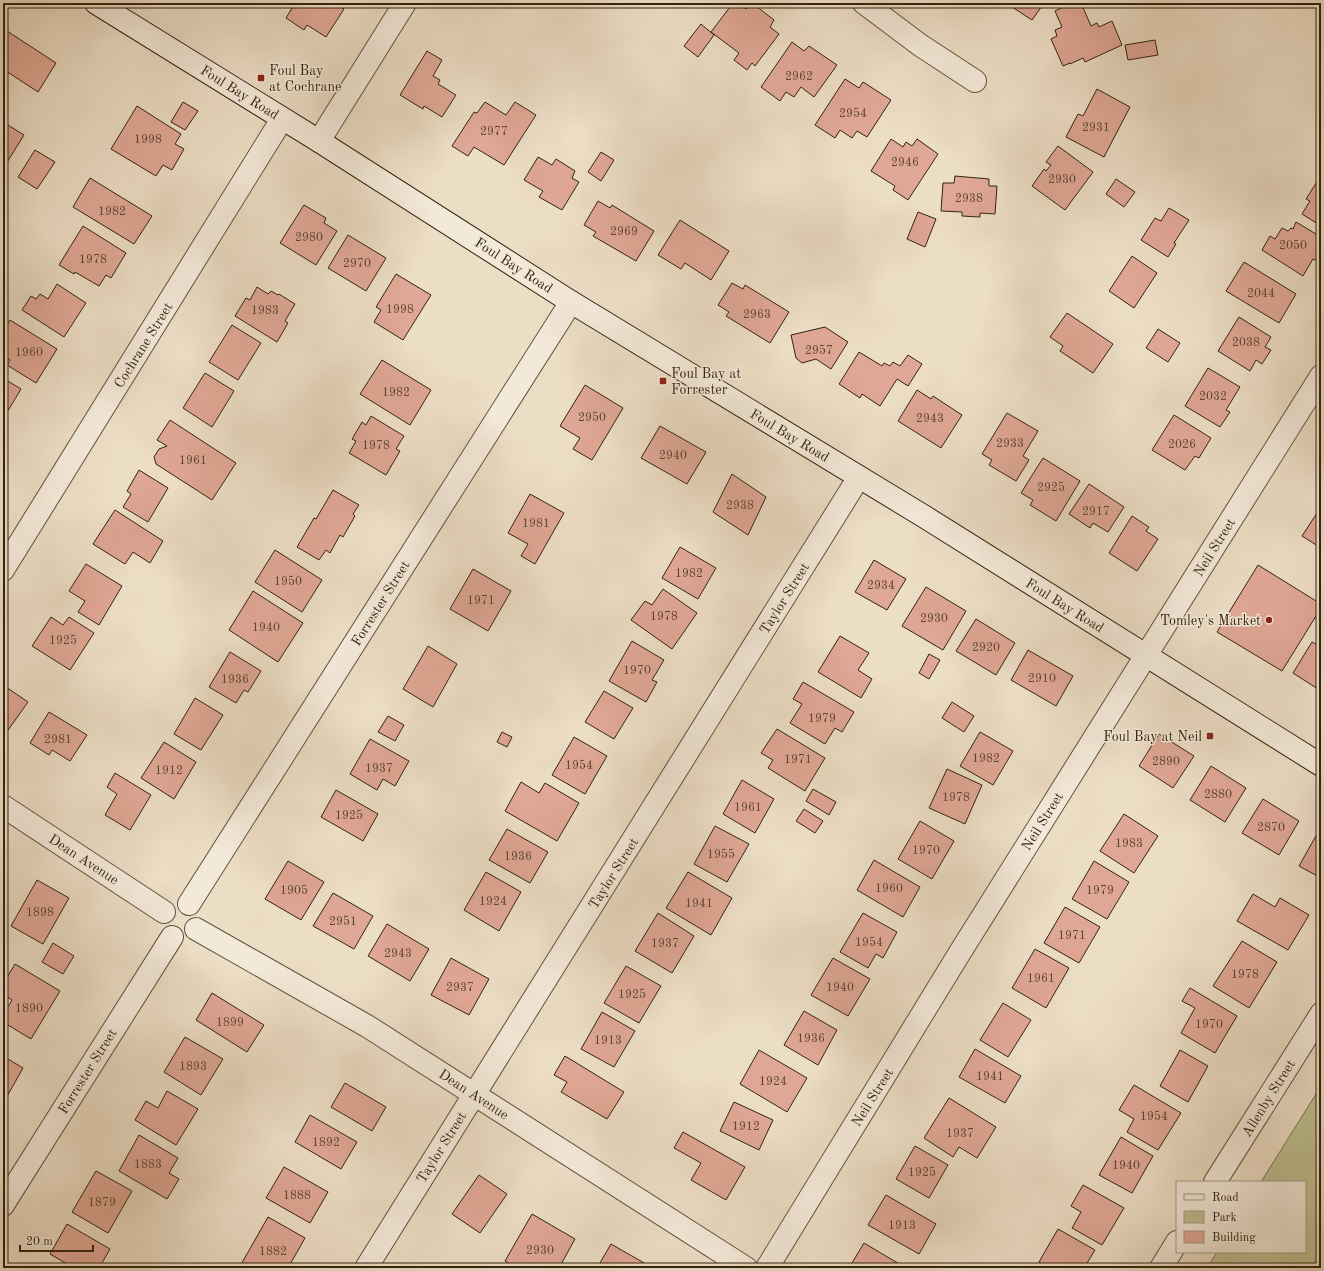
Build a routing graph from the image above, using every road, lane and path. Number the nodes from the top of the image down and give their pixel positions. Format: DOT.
graph roads {
  1 [pos="96,3"];
  2 [pos="405,3"];
  3 [pos="864,3"];
  4 [pos="975,81"];
  5 [pos="282,119"];
  6 [pos="319,141"];
  7 [pos="571,302"];
  8 [pos="1321,376"];
  9 [pos="860,477"];
  10 [pos="3,570"];
  11 [pos="1146,655"];
  12 [pos="1321,764"];
  13 [pos="3,806"];
  14 [pos="189,904"];
  15 [pos="164,912"];
  16 [pos="196,929"];
  17 [pos="172,937"];
  18 [pos="1321,1014"];
  19 [pos="474,1095"];
  20 [pos="1216,1181"];
  21 [pos="3,1205"];
  22 [pos="1176,1244"];
  23 [pos="366,1268"];
  24 [pos="746,1268"];
  25 [pos="767,1268"];
  26 [pos="1161,1268"];
  1 -- 5 [label="street, Foul Bay Road"];
  2 -- 6 [label="street"];
  3 -- 4 [label="street"];
  5 -- 6 [label="street, Foul Bay Road"];
  5 -- 10 [label="street, Cochrane Street"];
  6 -- 7 [label="street, Foul Bay Road"];
  7 -- 9 [label="street, Foul Bay Road"];
  7 -- 14 [label="street, Forrester Street"];
  8 -- 11 [label="street, Neil Street"];
  9 -- 11 [label="street, Foul Bay Road"];
  9 -- 19 [label="street, Taylor Street"];
  11 -- 12 [label="street, Foul Bay Road"];
  11 -- 25 [label="street, Neil Street"];
  13 -- 15 [label="street, Dean Avenue"];
  14 -- 15 [label="street"];
  14 -- 16 [label="street"];
  15 -- 17 [label="street"];
  16 -- 17 [label="street"];
  16 -- 19 [label="street, Dean Avenue"];
  17 -- 21 [label="street, Forrester Street"];
  18 -- 20 [label="street, Allenby Street"];
  19 -- 23 [label="street, Taylor Street"];
  19 -- 24 [label="street, Dean Avenue"];
  22 -- 26 [label="street"];
}
